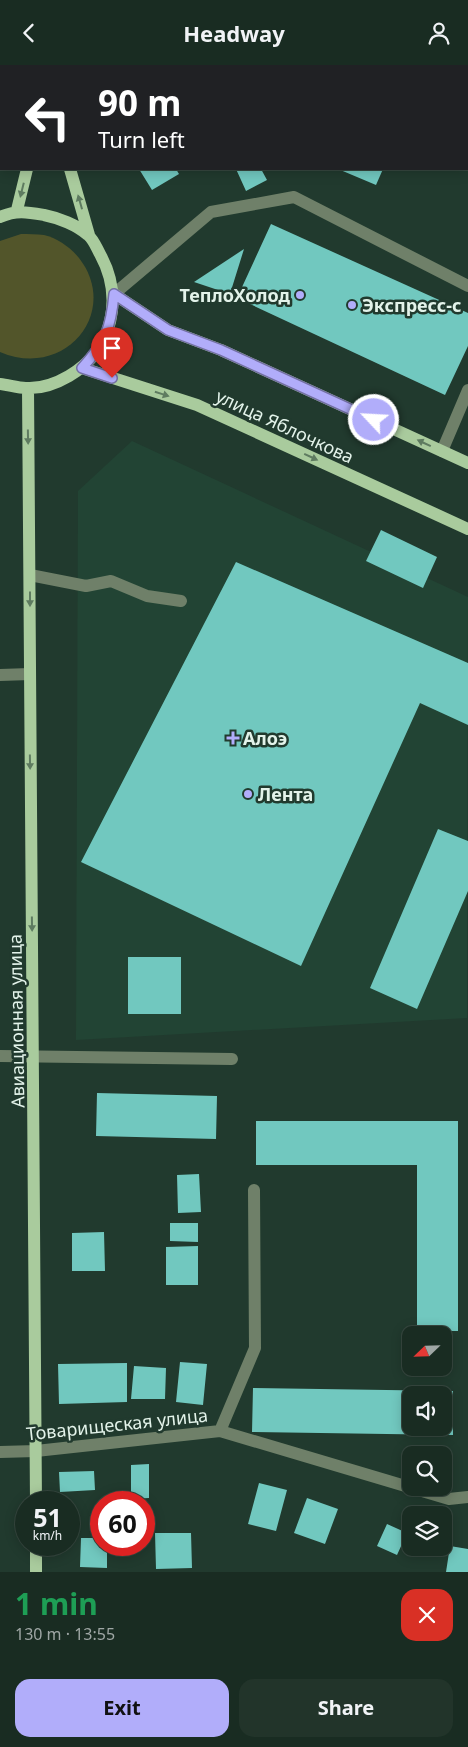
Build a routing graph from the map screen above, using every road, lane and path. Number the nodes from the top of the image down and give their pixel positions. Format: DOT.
graph roads {
  1 [pos="27,170"];
  2 [pos="70,170"];
  3 [pos="17,211"];
  4 [pos="0,217"];
  5 [pos="89,235"];
  6 [pos="468,286"];
  7 [pos="114,294"];
  8 [pos="82,368"];
  9 [pos="0,384"];
  10 [pos="28,388"];
  11 [pos="468,391"];
  12 [pos="442,451"];
  13 [pos="468,463"];
  14 [pos="468,529"];
  15 [pos="30,575"];
  16 [pos="180,601"];
  17 [pos="30,674"];
  18 [pos="0,675"];
  19 [pos="34,1055"];
  20 [pos="0,1056"];
  21 [pos="232,1059"];
  22 [pos="254,1190"];
  23 [pos="220,1431"];
  24 [pos="36,1451"];
  25 [pos="0,1452"];
  26 [pos="36,1491"];
  27 [pos="468,1497"];
  28 [pos="36,1556"];
  29 [pos="36,1572"];
  1 -- 3 [label="main road, one-way"];
  5 -- 2 [label="main road, one-way"];
  3 -- 4 [label="main road"];
  3 -- 5 [label="main road"];
  5 -- 7 [label="main road"];
  6 -- 7 [label="street"];
  7 -- 8 [label="main road"];
  12 -- 7 [label="main road, one-way"];
  8 -- 10 [label="main road"];
  8 -- 14 [label="main road, улица Яблочкова, one-way"];
  9 -- 10 [label="main road"];
  10 -- 15 [label="main road, Авиационная улица, one-way"];
  11 -- 12 [label="street"];
  12 -- 13 [label="main road"];
  15 -- 16 [label="street"];
  15 -- 17 [label="main road, Авиационная улица, one-way"];
  17 -- 18 [label="street"];
  17 -- 19 [label="main road, Авиационная улица, one-way"];
  19 -- 20 [label="street"];
  19 -- 21 [label="street"];
  19 -- 24 [label="main road, Авиационная улица"];
  22 -- 23 [label="street"];
  23 -- 24 [label="street, Товарищеская улица"];
  23 -- 27 [label="street, Товарищеская улица"];
  24 -- 25 [label="street, Товарищеская улица"];
  24 -- 26 [label="main road, Авиационная улица"];
  28 -- 29 [label="main road"];
}
